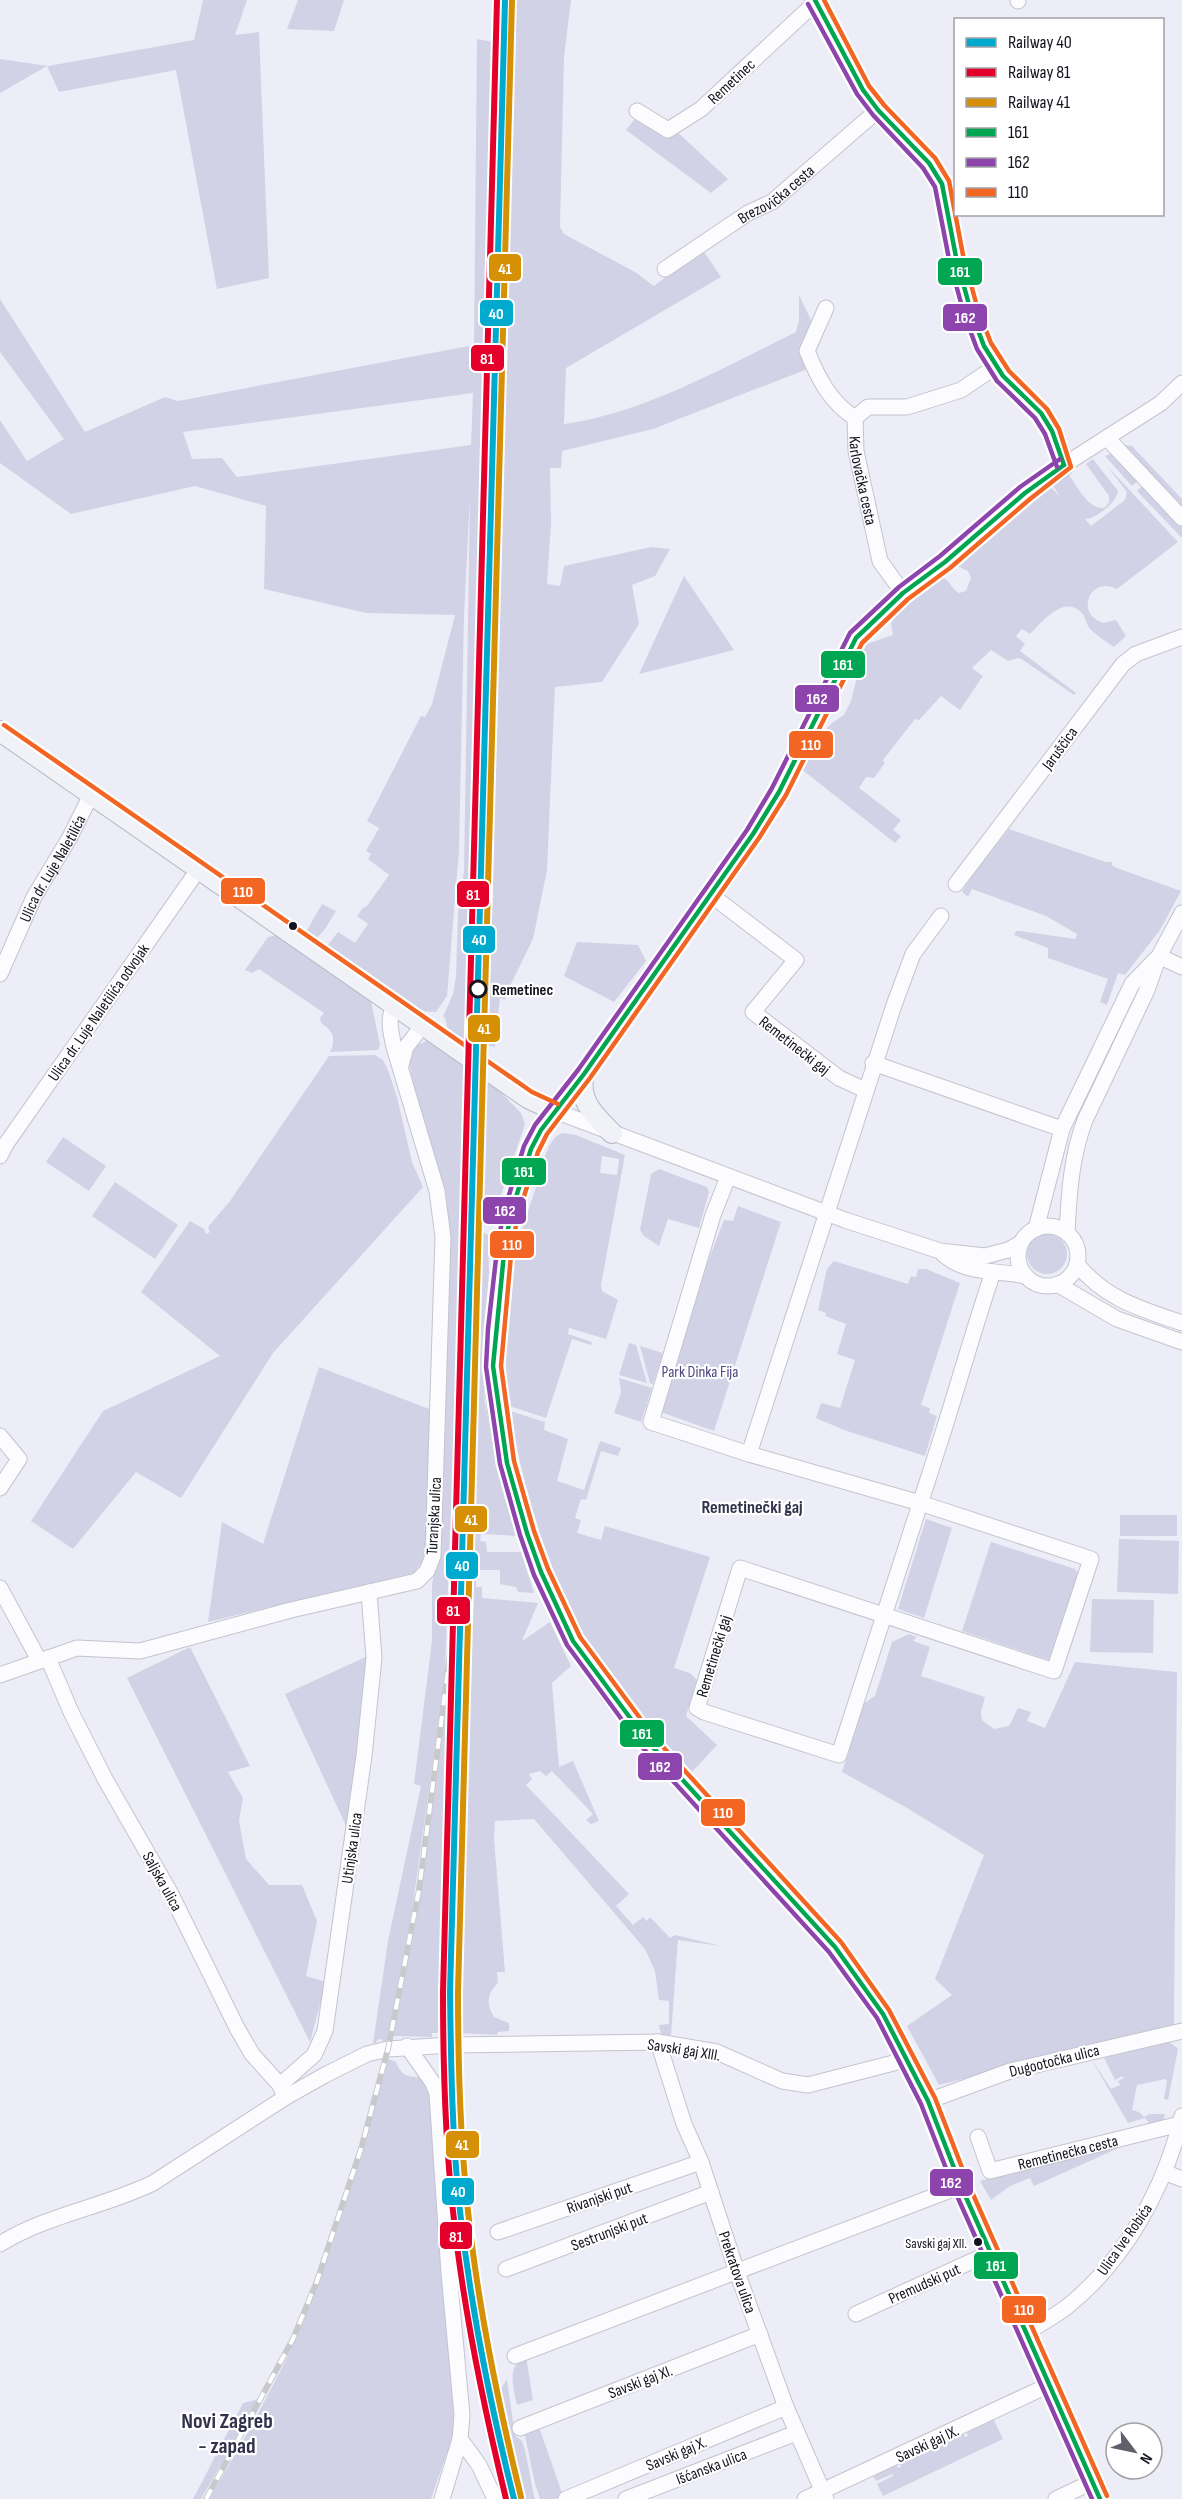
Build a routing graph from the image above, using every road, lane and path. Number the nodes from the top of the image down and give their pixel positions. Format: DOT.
graph roads {
  1 [pos="816,1"];
  2 [pos="879,110"];
  3 [pos="637,111"];
  4 [pos="665,269"];
  5 [pos="826,308"];
  6 [pos="995,367"];
  7 [pos="1182,383"];
  8 [pos="855,418"];
  9 [pos="1108,439"];
  10 [pos="1064,465"];
  11 [pos="1182,518"];
  12 [pos="903,593"];
  13 [pos="1182,637"];
  14 [pos="0,731"];
  15 [pos="92,795"];
  16 [pos="198,870"];
  17 [pos="956,884"];
  18 [pos="711,895"];
  19 [pos="1182,913"];
  20 [pos="941,915"];
  21 [pos="1159,956"];
  22 [pos="1182,967"];
  23 [pos="0,974"];
  24 [pos="394,1006"];
  25 [pos="423,1025"];
  26 [pos="873,1063"];
  27 [pos="400,1065"];
  28 [pos="584,1074"];
  29 [pos="864,1090"];
  30 [pos="555,1111"];
  31 [pos="1062,1129"];
  32 [pos="612,1133"];
  33 [pos="0,1156"];
  34 [pos="728,1177"];
  35 [pos="825,1213"];
  36 [pos="1036,1229"];
  37 [pos="1068,1233"];
  38 [pos="1021,1243"];
  39 [pos="940,1251"];
  40 [pos="1077,1264"];
  41 [pos="993,1272"];
  42 [pos="1026,1276"];
  43 [pos="1057,1284"];
  44 [pos="1182,1323"];
  45 [pos="1182,1342"];
  46 [pos="0,1436"];
  47 [pos="749,1454"];
  48 [pos="0,1488"];
  49 [pos="920,1503"];
  50 [pos="0,1588"];
  51 [pos="369,1592"];
  52 [pos="883,1616"];
  53 [pos="44,1659"];
  54 [pos="0,1675"];
  55 [pos="1182,2031"];
  56 [pos="658,2042"];
  57 [pos="450,2045"];
  58 [pos="407,2046"];
  59 [pos="909,2059"];
  60 [pos="283,2091"];
  61 [pos="928,2101"];
  62 [pos="1181,2120"];
  63 [pos="978,2137"];
  64 [pos="700,2162"];
  65 [pos="1164,2172"];
  66 [pos="1182,2179"];
  67 [pos="961,2186"];
  68 [pos="711,2192"];
  69 [pos="498,2232"];
  70 [pos="0,2244"];
  71 [pos="992,2252"];
  72 [pos="506,2269"];
  73 [pos="737,2272"];
  74 [pos="856,2314"];
  75 [pos="1026,2333"];
  76 [pos="760,2334"];
  77 [pos="515,2356"];
  78 [pos="1049,2385"];
  79 [pos="786,2408"];
  80 [pos="520,2428"];
  81 [pos="796,2433"];
  82 [pos="460,2439"];
  83 [pos="1096,2490"];
  84 [pos="824,2495"];
  85 [pos="442,2499"];
  86 [pos="495,2499"];
  87 [pos="566,2499"];
  88 [pos="626,2499"];
  89 [pos="805,2499"];
  90 [pos="1056,2499"];
  1 -- 2 [label="main road"];
  1 -- 3 [label="street, Remetinec"];
  2 -- 4 [label="street, Brezovička cesta"];
  2 -- 6 [label="main road"];
  5 -- 8 [label="street, Karlovačka cesta"];
  6 -- 8 [label="street"];
  6 -- 10 [label="main road"];
  7 -- 9 [label="street"];
  8 -- 12 [label="street, Karlovačka cesta"];
  9 -- 10 [label="street"];
  9 -- 11 [label="street"];
  10 -- 12 [label="main road"];
  12 -- 18 [label="main road"];
  13 -- 17 [label="street, Jaruščica"];
  14 -- 15 [label="main road, Ulica dr. Luje Naletilića"];
  15 -- 16 [label="main road, Ulica dr. Luje Naletilića"];
  15 -- 23 [label="street, Ulica dr. Luje Naletilića"];
  16 -- 24 [label="main road, Ulica dr. Luje Naletilića"];
  16 -- 33 [label="street, Ulica dr. Luje Naletilića odvojak"];
  18 -- 28 [label="main road"];
  18 -- 29 [label="street, Remetinečki gaj"];
  19 -- 21 [label="street"];
  20 -- 26 [label="street"];
  21 -- 22 [label="street"];
  21 -- 31 [label="street"];
  21 -- 37 [label="street"];
  24 -- 25 [label="main road, Ulica dr. Luje Naletilića"];
  24 -- 27 [label="street, Turanjska ulica"];
  25 -- 27 [label="street"];
  25 -- 30 [label="main road, Ulica dr. Luje Naletilića"];
  26 -- 29 [label="street"];
  26 -- 31 [label="street"];
  27 -- 51 [label="street, Turanjska ulica"];
  28 -- 30 [label="main road"];
  28 -- 32 [label="main road"];
  29 -- 35 [label="street"];
  30 -- 32 [label="street"];
  30 -- 59 [label="main road"];
  31 -- 36 [label="street"];
  32 -- 34 [label="street"];
  34 -- 35 [label="street"];
  34 -- 47 [label="street, Remetinečki gaj"];
  35 -- 39 [label="street"];
  35 -- 47 [label="street"];
  36 -- 37 [label="street"];
  36 -- 38 [label="street"];
  37 -- 40 [label="street"];
  38 -- 39 [label="street"];
  38 -- 42 [label="street"];
  39 -- 41 [label="street"];
  40 -- 43 [label="street"];
  40 -- 44 [label="street"];
  41 -- 42 [label="street"];
  41 -- 49 [label="street, Remetinečki gaj"];
  42 -- 43 [label="street"];
  43 -- 45 [label="street"];
  46 -- 48 [label="street"];
  47 -- 49 [label="street, Remetinečki gaj"];
  49 -- 52 [label="street, Remetinečki gaj"];
  49 -- 52 [label="street, Remetinečki gaj"];
  50 -- 53 [label="street"];
  51 -- 53 [label="street, Turanjska ulica"];
  51 -- 60 [label="street, Utinjska ulica"];
  52 -- 52 [label="street, Remetinečki gaj"];
  53 -- 54 [label="street, Turanjska ulica"];
  53 -- 60 [label="street, Saljska ulica"];
  55 -- 61 [label="street, Dugootočka ulica"];
  56 -- 57 [label="street, Savski gaj XIII."];
  56 -- 59 [label="street, Savski gaj XIII."];
  56 -- 64 [label="street, Prekratova ulica"];
  57 -- 58 [label="street, Utinjska ulica"];
  58 -- 60 [label="street, Utinjska ulica"];
  58 -- 82 [label="street"];
  59 -- 61 [label="main road"];
  60 -- 70 [label="street, Utinjska ulica"];
  61 -- 67 [label="main road"];
  62 -- 63 [label="street, Remetinečka cesta"];
  62 -- 65 [label="street, Ulica Ive Robića"];
  64 -- 68 [label="street, Prekratova ulica"];
  64 -- 69 [label="street, Rivanjski put"];
  65 -- 66 [label="street"];
  65 -- 75 [label="street, Ulica Ive Robića"];
  67 -- 71 [label="main road"];
  67 -- 73 [label="street"];
  68 -- 72 [label="street, Sestrunjski put"];
  68 -- 73 [label="street, Prekratova ulica"];
  71 -- 74 [label="street, Premudski put"];
  71 -- 75 [label="main road"];
  73 -- 76 [label="street, Prekratova ulica"];
  73 -- 77 [label="street"];
  75 -- 78 [label="main road"];
  76 -- 79 [label="street, Prekratova ulica"];
  76 -- 80 [label="street, Savski gaj XI."];
  78 -- 83 [label="main road"];
  78 -- 84 [label="street, Savski gaj IX."];
  79 -- 81 [label="street, Prekratova ulica"];
  79 -- 87 [label="street, Savski gaj X."];
  81 -- 84 [label="street, Prekratova ulica"];
  81 -- 88 [label="street, Išćanska ulica"];
  82 -- 85 [label="street"];
  82 -- 86 [label="street"];
  83 -- 90 [label="street"];
  84 -- 89 [label="street, Savski gaj IX."];
}
